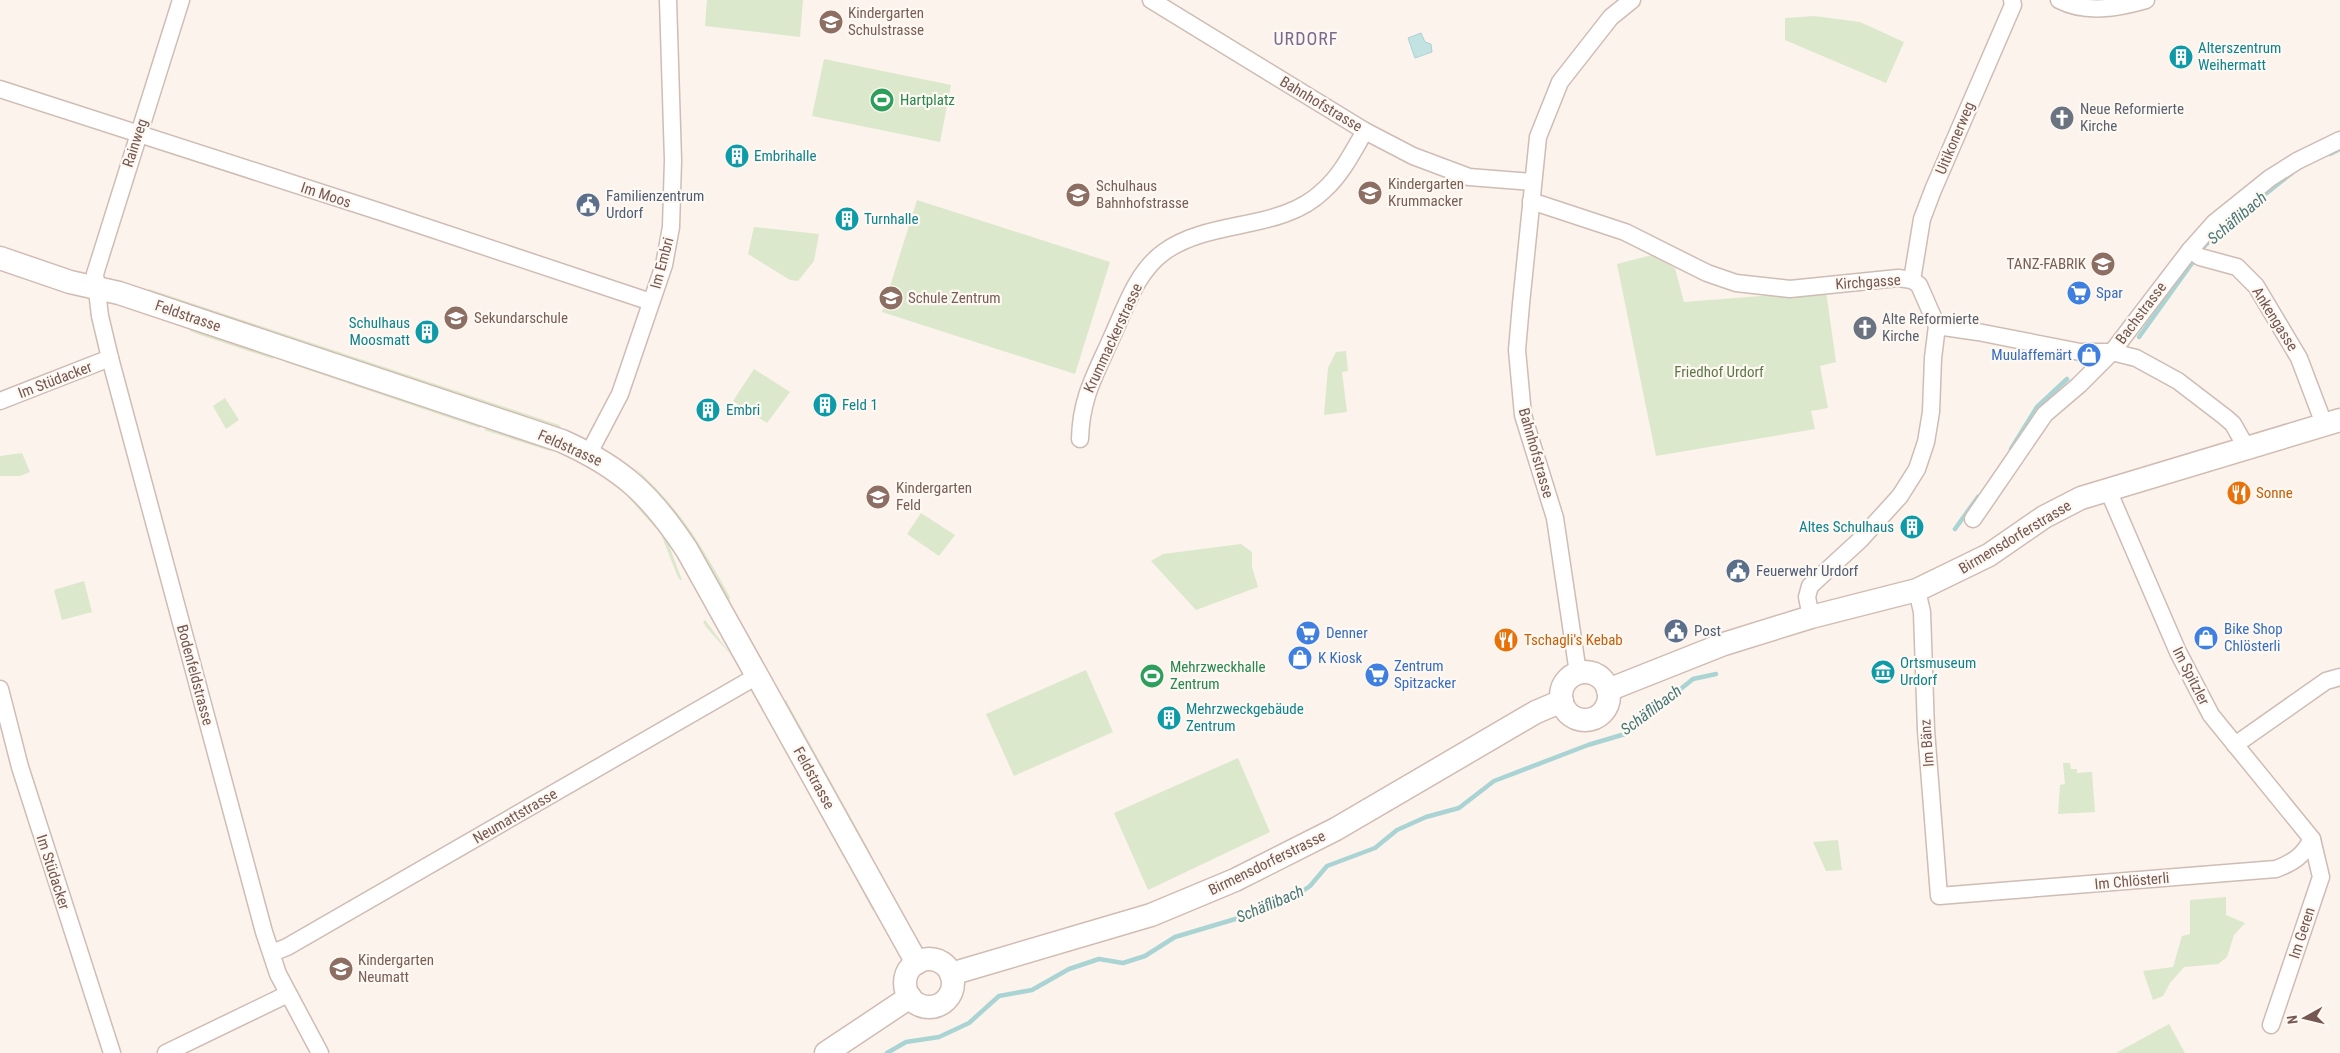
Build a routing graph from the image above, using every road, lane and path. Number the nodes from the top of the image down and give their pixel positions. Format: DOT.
graph roads {
  1 [pos="181,0"];
  2 [pos="668,0"];
  3 [pos="1151,0"];
  4 [pos="1632,0"];
  5 [pos="2012,0"];
  6 [pos="2059,0"];
  7 [pos="2146,0"];
  8 [pos="0,90"];
  9 [pos="1365,131"];
  10 [pos="137,135"];
  11 [pos="2340,140"];
  12 [pos="1532,182"];
  13 [pos="1531,201"];
  14 [pos="2194,253"];
  15 [pos="0,258"];
  16 [pos="1912,280"];
  17 [pos="96,288"];
  18 [pos="651,302"];
  19 [pos="1937,326"];
  20 [pos="2112,352"];
  21 [pos="110,358"];
  22 [pos="0,401"];
  23 [pos="2332,422"];
  24 [pos="1080,439"];
  25 [pos="2246,447"];
  26 [pos="589,454"];
  27 [pos="2108,490"];
  28 [pos="1973,520"];
  29 [pos="1917,590"];
  30 [pos="1811,617"];
  31 [pos="1578,673"];
  32 [pos="757,676"];
  33 [pos="2340,677"];
  34 [pos="0,689"];
  35 [pos="1608,690"];
  36 [pos="1562,701"];
  37 [pos="2235,745"];
  38 [pos="2312,838"];
  39 [pos="1938,896"];
  40 [pos="272,953"];
  41 [pos="918,963"];
  42 [pos="951,974"];
  43 [pos="288,994"];
  44 [pos="910,997"];
  45 [pos="2271,1025"];
  46 [pos="112,1053"];
  47 [pos="166,1053"];
  48 [pos="320,1053"];
  49 [pos="826,1053"];
  1 -- 10 [label="street, Rainweg"];
  2 -- 18 [label="street, Im Embri"];
  3 -- 9 [label="street, Bahnhofstrasse"];
  4 -- 12 [label="street, Bahnhofstrasse"];
  5 -- 16 [label="street, Uitikonerweg"];
  6 -- 7 [label="street"];
  8 -- 10 [label="street, Im Moos"];
  9 -- 12 [label="street, Bahnhofstrasse"];
  9 -- 24 [label="street, Krummackerstrasse"];
  10 -- 17 [label="street, Rainweg"];
  10 -- 18 [label="street, Im Moos"];
  11 -- 14 [label="street, Bachstrasse"];
  12 -- 13 [label="street, Bahnhofstrasse"];
  13 -- 16 [label="street, Kirchgasse"];
  13 -- 31 [label="street, Bahnhofstrasse"];
  14 -- 20 [label="street, Bachstrasse"];
  14 -- 23 [label="street, Ankengasse"];
  15 -- 17 [label="main road, Feldstrasse"];
  16 -- 19 [label="street, Kirchgasse"];
  17 -- 21 [label="street, Bodenfeldstrasse"];
  17 -- 26 [label="main road, Feldstrasse"];
  18 -- 26 [label="street, Im Embri"];
  19 -- 20 [label="street"];
  19 -- 30 [label="street"];
  20 -- 25 [label="street"];
  20 -- 28 [label="street, Bachstrasse"];
  21 -- 22 [label="street, Im Stüdacker"];
  21 -- 40 [label="street, Bodenfeldstrasse"];
  23 -- 25 [label="main road, Birmensdorferstrasse"];
  25 -- 27 [label="main road, Birmensdorferstrasse"];
  26 -- 32 [label="main road, Feldstrasse"];
  27 -- 29 [label="main road, Birmensdorferstrasse"];
  27 -- 37 [label="street, Im Spitzler"];
  29 -- 30 [label="main road, Birmensdorferstrasse"];
  29 -- 39 [label="street, Im Bänz"];
  30 -- 35 [label="main road, Birmensdorferstrasse"];
  31 -- 35 [label="main road"];
  31 -- 36 [label="main road"];
  32 -- 40 [label="street, Neumattstrasse"];
  32 -- 41 [label="main road, Feldstrasse"];
  33 -- 37 [label="street"];
  34 -- 46 [label="street, Im Stüdacker"];
  35 -- 36 [label="main road"];
  36 -- 42 [label="main road, Birmensdorferstrasse"];
  37 -- 38 [label="street, Im Spitzler"];
  38 -- 39 [label="street, Im Chlösterli"];
  38 -- 45 [label="street, Im Geren"];
  40 -- 43 [label="street, Bodenfeldstrasse"];
  41 -- 42 [label="main road"];
  41 -- 44 [label="main road"];
  42 -- 44 [label="main road"];
  43 -- 47 [label="street"];
  43 -- 48 [label="street, Bodenfeldstrasse"];
  44 -- 49 [label="main road"];
}
